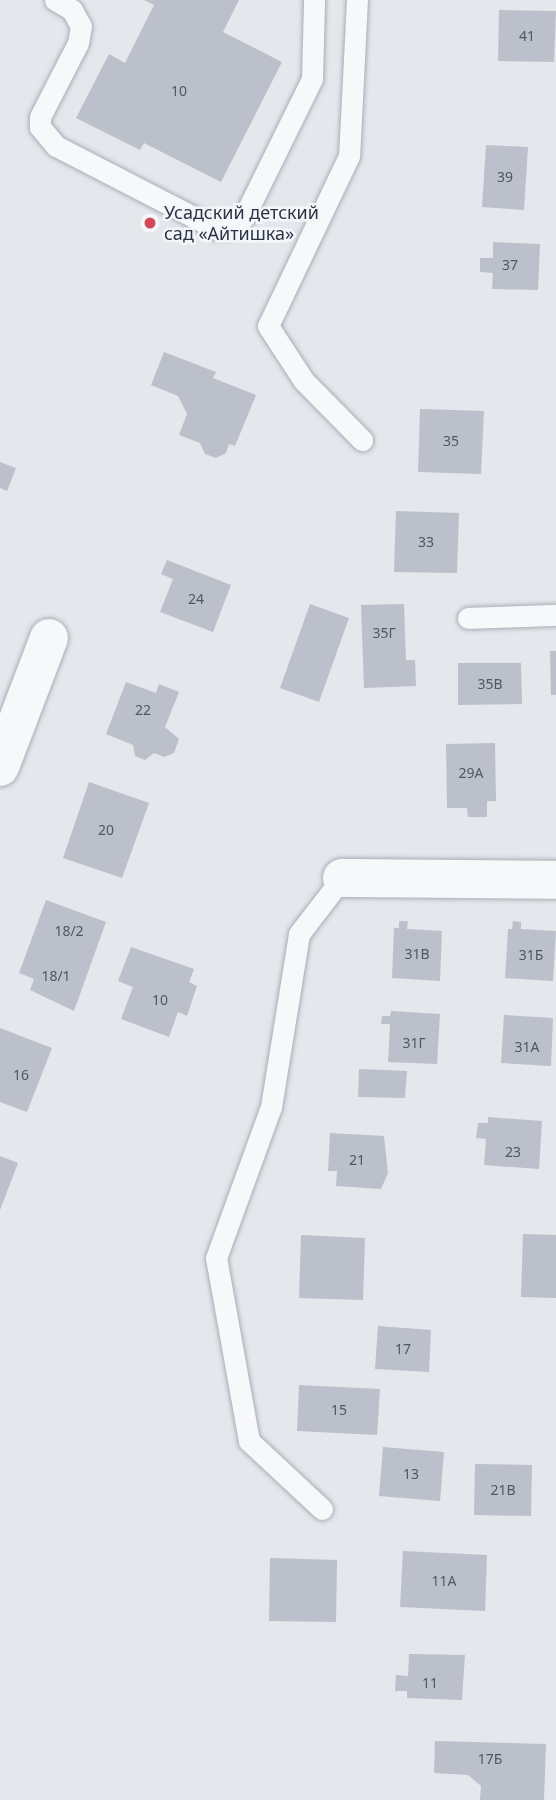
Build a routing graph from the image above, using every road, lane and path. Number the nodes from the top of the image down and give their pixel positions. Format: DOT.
graph roads {
  1 [pos="55,0"];
  2 [pos="314,0"];
  3 [pos="356,0"];
  4 [pos="362,440"];
  5 [pos="556,615"];
  6 [pos="468,618"];
  7 [pos="49,638"];
  8 [pos="0,768"];
  9 [pos="342,878"];
  10 [pos="556,880"];
  11 [pos="322,1508"];
  1 -- 2 [label="lane"];
  3 -- 4 [label="lane"];
  5 -- 6 [label="lane"];
  7 -- 8 [label="street"];
  9 -- 10 [label="street"];
  9 -- 11 [label="lane"];
}
